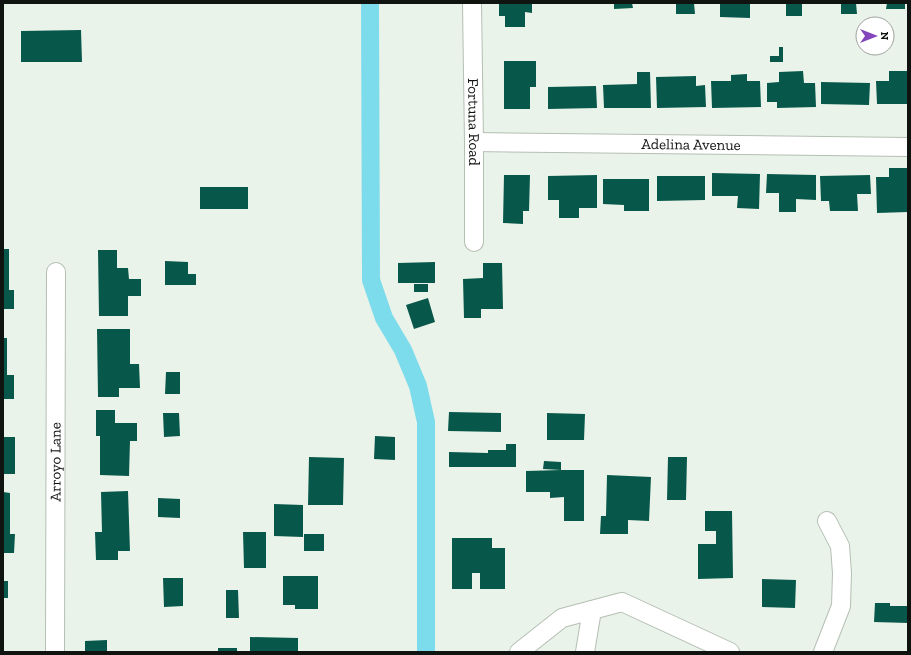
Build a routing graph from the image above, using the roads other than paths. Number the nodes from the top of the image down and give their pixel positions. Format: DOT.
graph roads {
  1 [pos="472,3"];
  2 [pos="474,142"];
  3 [pos="908,147"];
  4 [pos="474,242"];
  5 [pos="56,272"];
  6 [pos="827,521"];
  7 [pos="592,610"];
  8 [pos="55,652"];
  9 [pos="519,652"];
  10 [pos="585,652"];
  11 [pos="730,652"];
  12 [pos="823,652"];
  1 -- 2 [label="street, Fortuna Road"];
  2 -- 3 [label="street, Adelina Avenue"];
  2 -- 4 [label="street, Fortuna Road"];
  5 -- 8 [label="street, Arroyo Lane"];
  6 -- 12 [label="street"];
  7 -- 9 [label="street"];
  7 -- 10 [label="street"];
  7 -- 11 [label="street"];
}
